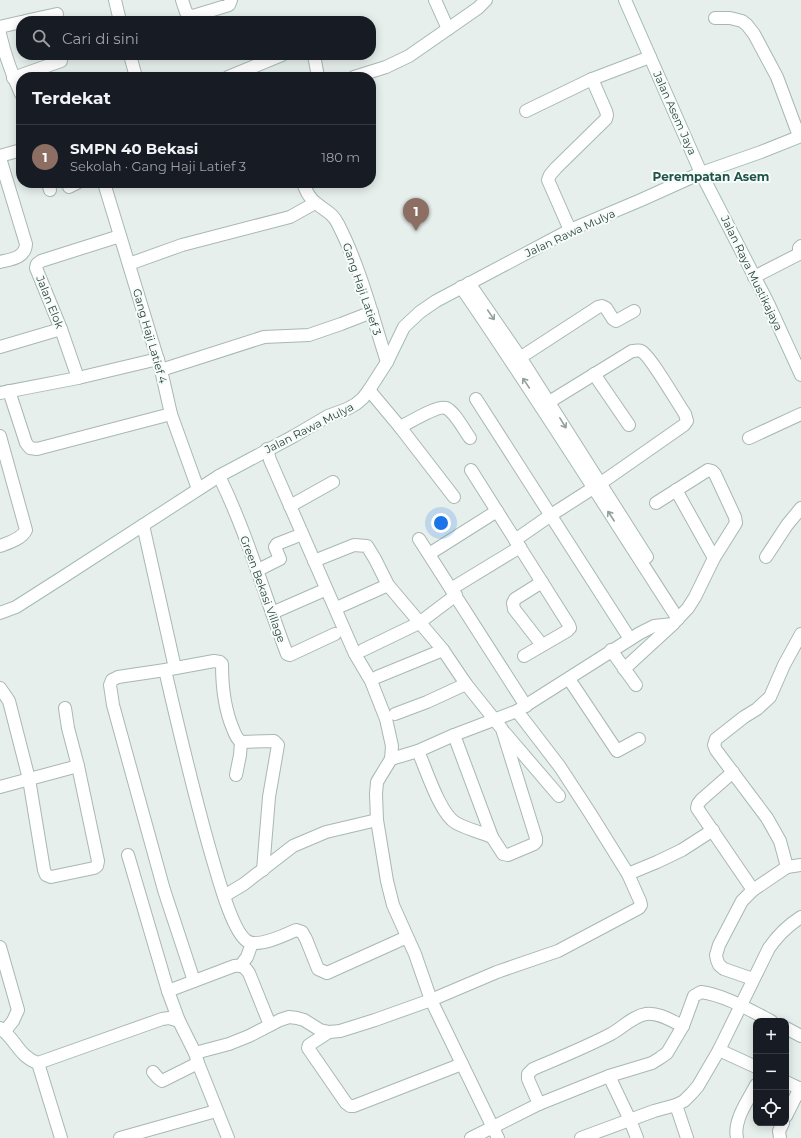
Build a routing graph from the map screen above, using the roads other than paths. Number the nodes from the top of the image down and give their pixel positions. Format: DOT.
graph roads {
  1 [pos="115,0"];
  2 [pos="182,0"];
  3 [pos="231,0"];
  4 [pos="434,0"];
  5 [pos="486,0"];
  6 [pos="625,0"];
  7 [pos="57,14"];
  8 [pos="48,16"];
  9 [pos="119,16"];
  10 [pos="715,18"];
  11 [pos="16,23"];
  12 [pos="0,27"];
  13 [pos="448,29"];
  14 [pos="0,34"];
  15 [pos="650,57"];
  16 [pos="131,60"];
  17 [pos="270,60"];
  18 [pos="315,60"];
  19 [pos="61,61"];
  20 [pos="30,72"];
  21 [pos="135,72"];
  22 [pos="240,72"];
  23 [pos="317,72"];
  24 [pos="372,72"];
  25 [pos="16,77"];
  26 [pos="13,78"];
  27 [pos="592,79"];
  28 [pos="16,84"];
  29 [pos="526,111"];
  30 [pos="800,136"];
  31 [pos="16,152"];
  32 [pos="0,157"];
  33 [pos="695,158"];
  34 [pos="701,173"];
  35 [pos="686,180"];
  36 [pos="106,188"];
  37 [pos="305,188"];
  38 [pos="315,203"];
  39 [pos="570,230"];
  40 [pos="120,236"];
  41 [pos="801,246"];
  42 [pos="0,262"];
  43 [pos="129,264"];
  44 [pos="754,277"];
  45 [pos="465,285"];
  46 [pos="634,310"];
  47 [pos="372,312"];
  48 [pos="61,329"];
  49 [pos="0,347"];
  50 [pos="516,360"];
  51 [pos="387,362"];
  52 [pos="160,365"];
  53 [pos="594,374"];
  54 [pos="801,375"];
  55 [pos="78,378"];
  56 [pos="369,390"];
  57 [pos="5,392"];
  58 [pos="476,399"];
  59 [pos="545,404"];
  60 [pos="171,414"];
  61 [pos="801,414"];
  62 [pos="629,425"];
  63 [pos="400,427"];
  64 [pos="0,436"];
  65 [pos="470,438"];
  66 [pos="749,438"];
  67 [pos="267,449"];
  68 [pos="471,470"];
  69 [pos="219,476"];
  70 [pos="334,482"];
  71 [pos="597,486"];
  72 [pos="198,489"];
  73 [pos="676,490"];
  74 [pos="454,497"];
  75 [pos="656,502"];
  76 [pos="290,506"];
  77 [pos="801,508"];
  78 [pos="497,511"];
  79 [pos="551,515"];
  80 [pos="143,525"];
  81 [pos="295,537"];
  82 [pos="419,539"];
  83 [pos="517,543"];
  84 [pos="0,546"];
  85 [pos="429,554"];
  86 [pos="766,557"];
  87 [pos="714,558"];
  88 [pos="314,561"];
  89 [pos="258,570"];
  90 [pos="542,582"];
  91 [pos="388,585"];
  92 [pos="320,592"];
  93 [pos="454,592"];
  94 [pos="341,606"];
  95 [pos="0,613"];
  96 [pos="272,613"];
  97 [pos="678,619"];
  98 [pos="419,623"];
  99 [pos="335,634"];
  100 [pos="801,634"];
  101 [pos="630,639"];
  102 [pos="542,645"];
  103 [pos="363,650"];
  104 [pos="443,650"];
  105 [pos="611,650"];
  106 [pos="524,656"];
  107 [pos="170,669"];
  108 [pos="624,669"];
  109 [pos="377,677"];
  110 [pos="569,679"];
  111 [pos="466,684"];
  112 [pos="636,685"];
  113 [pos="0,688"];
  114 [pos="65,708"];
  115 [pos="522,708"];
  116 [pos="395,714"];
  117 [pos="498,725"];
  118 [pos="454,735"];
  119 [pos="639,739"];
  120 [pos="241,742"];
  121 [pos="418,751"];
  122 [pos="391,759"];
  123 [pos="78,766"];
  124 [pos="733,772"];
  125 [pos="236,775"];
  126 [pos="28,780"];
  127 [pos="0,787"];
  128 [pos="559,796"];
  129 [pos="376,820"];
  130 [pos="713,830"];
  131 [pos="492,837"];
  132 [pos="128,855"];
  133 [pos="801,865"];
  134 [pos="787,868"];
  135 [pos="263,870"];
  136 [pos="628,874"];
  137 [pos="753,890"];
  138 [pos="224,896"];
  139 [pos="801,917"];
  140 [pos="407,937"];
  141 [pos="252,943"];
  142 [pos="0,947"];
  143 [pos="241,965"];
  144 [pos="753,979"];
  145 [pos="194,981"];
  146 [pos="168,991"];
  147 [pos="430,1000"];
  148 [pos="740,1006"];
  149 [pos="765,1018"];
  150 [pos="179,1021"];
  151 [pos="270,1025"];
  152 [pos="683,1026"];
  153 [pos="2,1029"];
  154 [pos="789,1030"];
  155 [pos="329,1032"];
  156 [pos="801,1036"];
  157 [pos="719,1050"];
  158 [pos="197,1058"];
  159 [pos="38,1063"];
  160 [pos="462,1064"];
  161 [pos="753,1066"];
  162 [pos="153,1072"];
  163 [pos="609,1076"];
  164 [pos="789,1084"];
  165 [pos="800,1089"];
  166 [pos="754,1090"];
  167 [pos="539,1104"];
  168 [pos="676,1104"];
  169 [pos="789,1110"];
  170 [pos="216,1111"];
  171 [pos="630,1120"];
  172 [pos="782,1126"];
  173 [pos="495,1133"];
  174 [pos="61,1138"];
  175 [pos="120,1138"];
  176 [pos="228,1138"];
  177 [pos="471,1138"];
  178 [pos="581,1138"];
  179 [pos="637,1138"];
  180 [pos="687,1138"];
  181 [pos="737,1138"];
  182 [pos="780,1138"];
  1 -- 9 [label="street"];
  2 -- 3 [label="street"];
  4 -- 13 [label="street"];
  5 -- 13 [label="street"];
  6 -- 15 [label="street, Jalan Asem Jaya"];
  7 -- 8 [label="street"];
  10 -- 30 [label="street"];
  11 -- 12 [label="street"];
  13 -- 24 [label="street"];
  14 -- 26 [label="street"];
  15 -- 27 [label="street"];
  15 -- 33 [label="street, Jalan Asem Jaya"];
  16 -- 21 [label="street"];
  17 -- 22 [label="street"];
  18 -- 23 [label="street"];
  19 -- 20 [label="street"];
  25 -- 26 [label="street"];
  26 -- 28 [label="street"];
  27 -- 29 [label="street"];
  27 -- 39 [label="street"];
  30 -- 34 [label="street"];
  31 -- 32 [label="street"];
  32 -- 42 [label="street"];
  33 -- 34 [label="street, Jalan Asem Jaya"];
  33 -- 35 [label="street"];
  34 -- 35 [label="street, Jalan Rawa Mulya"];
  34 -- 44 [label="street, Jalan Raya Mustikajaya"];
  35 -- 39 [label="street, Jalan Rawa Mulya"];
  36 -- 40 [label="street, Gang Haji Latief 4"];
  37 -- 38 [label="street, Gang Haji Latief 3"];
  38 -- 43 [label="street"];
  38 -- 47 [label="street, Gang Haji Latief 3"];
  39 -- 45 [label="street, Jalan Rawa Mulya"];
  40 -- 43 [label="street, Gang Haji Latief 4"];
  40 -- 48 [label="street, Jalan Elok"];
  41 -- 44 [label="street"];
  43 -- 52 [label="street, Gang Haji Latief 4"];
  44 -- 54 [label="street, Jalan Raya Mustikajaya"];
  45 -- 50 [label="street"];
  45 -- 51 [label="street, Jalan Rawa Mulya"];
  46 -- 50 [label="street"];
  47 -- 51 [label="street, Gang Haji Latief 3"];
  47 -- 52 [label="street"];
  48 -- 49 [label="street"];
  48 -- 55 [label="street, Jalan Elok"];
  50 -- 59 [label="street"];
  51 -- 56 [label="street, Jalan Rawa Mulya"];
  52 -- 55 [label="street"];
  52 -- 60 [label="street, Gang Haji Latief 4"];
  53 -- 59 [label="street"];
  53 -- 62 [label="street"];
  53 -- 71 [label="street"];
  55 -- 57 [label="street"];
  56 -- 63 [label="street"];
  56 -- 67 [label="street, Jalan Rawa Mulya"];
  57 -- 60 [label="street"];
  58 -- 79 [label="street"];
  59 -- 71 [label="street"];
  60 -- 72 [label="street, Gang Haji Latief 4"];
  61 -- 66 [label="street"];
  63 -- 65 [label="street"];
  63 -- 74 [label="street"];
  64 -- 84 [label="street"];
  67 -- 69 [label="street, Jalan Rawa Mulya"];
  67 -- 76 [label="street"];
  68 -- 78 [label="street"];
  69 -- 72 [label="street, Jalan Rawa Mulya"];
  69 -- 89 [label="street, Green Bekasi Village"];
  70 -- 76 [label="street"];
  71 -- 79 [label="street"];
  71 -- 97 [label="street"];
  72 -- 80 [label="street, Jalan Rawa Mulya"];
  73 -- 75 [label="street"];
  73 -- 87 [label="street"];
  73 -- 87 [label="street"];
  76 -- 88 [label="street"];
  77 -- 86 [label="street"];
  78 -- 83 [label="street"];
  78 -- 85 [label="street"];
  79 -- 83 [label="street"];
  79 -- 101 [label="street"];
  80 -- 95 [label="street, Jalan Rawa Mulya"];
  80 -- 107 [label="street"];
  81 -- 89 [label="street"];
  82 -- 85 [label="street"];
  83 -- 90 [label="street"];
  83 -- 93 [label="street"];
  85 -- 93 [label="street"];
  87 -- 97 [label="street"];
  88 -- 91 [label="street"];
  88 -- 122 [label="street"];
  89 -- 96 [label="street, Green Bekasi Village"];
  90 -- 102 [label="street"];
  90 -- 102 [label="street"];
  91 -- 94 [label="street"];
  91 -- 98 [label="street"];
  92 -- 96 [label="street"];
  93 -- 98 [label="street"];
  93 -- 115 [label="street"];
  96 -- 99 [label="street, Green Bekasi Village"];
  97 -- 101 [label="street"];
  97 -- 108 [label="street"];
  98 -- 103 [label="street"];
  98 -- 104 [label="street"];
  100 -- 124 [label="street"];
  101 -- 105 [label="street"];
  102 -- 106 [label="street"];
  104 -- 109 [label="street"];
  104 -- 111 [label="street"];
  105 -- 108 [label="street"];
  105 -- 110 [label="street"];
  107 -- 120 [label="street"];
  107 -- 138 [label="street"];
  107 -- 145 [label="street"];
  108 -- 112 [label="street"];
  110 -- 115 [label="street"];
  110 -- 119 [label="street"];
  111 -- 116 [label="street"];
  111 -- 117 [label="street"];
  113 -- 126 [label="street"];
  114 -- 123 [label="street"];
  115 -- 117 [label="street"];
  115 -- 136 [label="street"];
  117 -- 118 [label="street"];
  117 -- 128 [label="street"];
  117 -- 131 [label="street"];
  118 -- 121 [label="street"];
  118 -- 131 [label="street"];
  120 -- 125 [label="street"];
  120 -- 135 [label="street"];
  121 -- 122 [label="street"];
  121 -- 131 [label="street"];
  122 -- 129 [label="street"];
  123 -- 126 [label="street"];
  123 -- 126 [label="street"];
  124 -- 130 [label="street"];
  124 -- 134 [label="street"];
  126 -- 127 [label="street"];
  129 -- 135 [label="street"];
  129 -- 140 [label="street"];
  130 -- 136 [label="street"];
  130 -- 137 [label="street"];
  132 -- 146 [label="street"];
  133 -- 134 [label="street"];
  134 -- 137 [label="street"];
  135 -- 138 [label="street"];
  136 -- 147 [label="street"];
  137 -- 144 [label="street"];
  138 -- 141 [label="street"];
  139 -- 144 [label="street"];
  140 -- 141 [label="street"];
  140 -- 147 [label="street"];
  141 -- 143 [label="street"];
  142 -- 153 [label="street"];
  143 -- 145 [label="street"];
  143 -- 151 [label="street"];
  144 -- 148 [label="street"];
  145 -- 146 [label="street"];
  146 -- 150 [label="street"];
  147 -- 155 [label="street"];
  147 -- 160 [label="street"];
  148 -- 149 [label="street"];
  148 -- 152 [label="street"];
  148 -- 157 [label="street"];
  150 -- 158 [label="street"];
  150 -- 159 [label="street"];
  151 -- 155 [label="street"];
  151 -- 158 [label="street"];
  152 -- 163 [label="street"];
  152 -- 167 [label="street"];
  153 -- 159 [label="street"];
  154 -- 156 [label="street"];
  155 -- 160 [label="street"];
  157 -- 161 [label="street"];
  157 -- 168 [label="street"];
  158 -- 162 [label="street"];
  158 -- 170 [label="street"];
  159 -- 174 [label="street"];
  160 -- 173 [label="street"];
  163 -- 167 [label="street"];
  163 -- 171 [label="street"];
  164 -- 165 [label="street"];
  165 -- 169 [label="street"];
  166 -- 181 [label="street"];
  167 -- 173 [label="street"];
  168 -- 171 [label="street"];
  168 -- 180 [label="street"];
  170 -- 175 [label="street"];
  170 -- 176 [label="street"];
  171 -- 178 [label="street"];
  171 -- 179 [label="street"];
  172 -- 182 [label="street"];
  173 -- 177 [label="street"];
}
